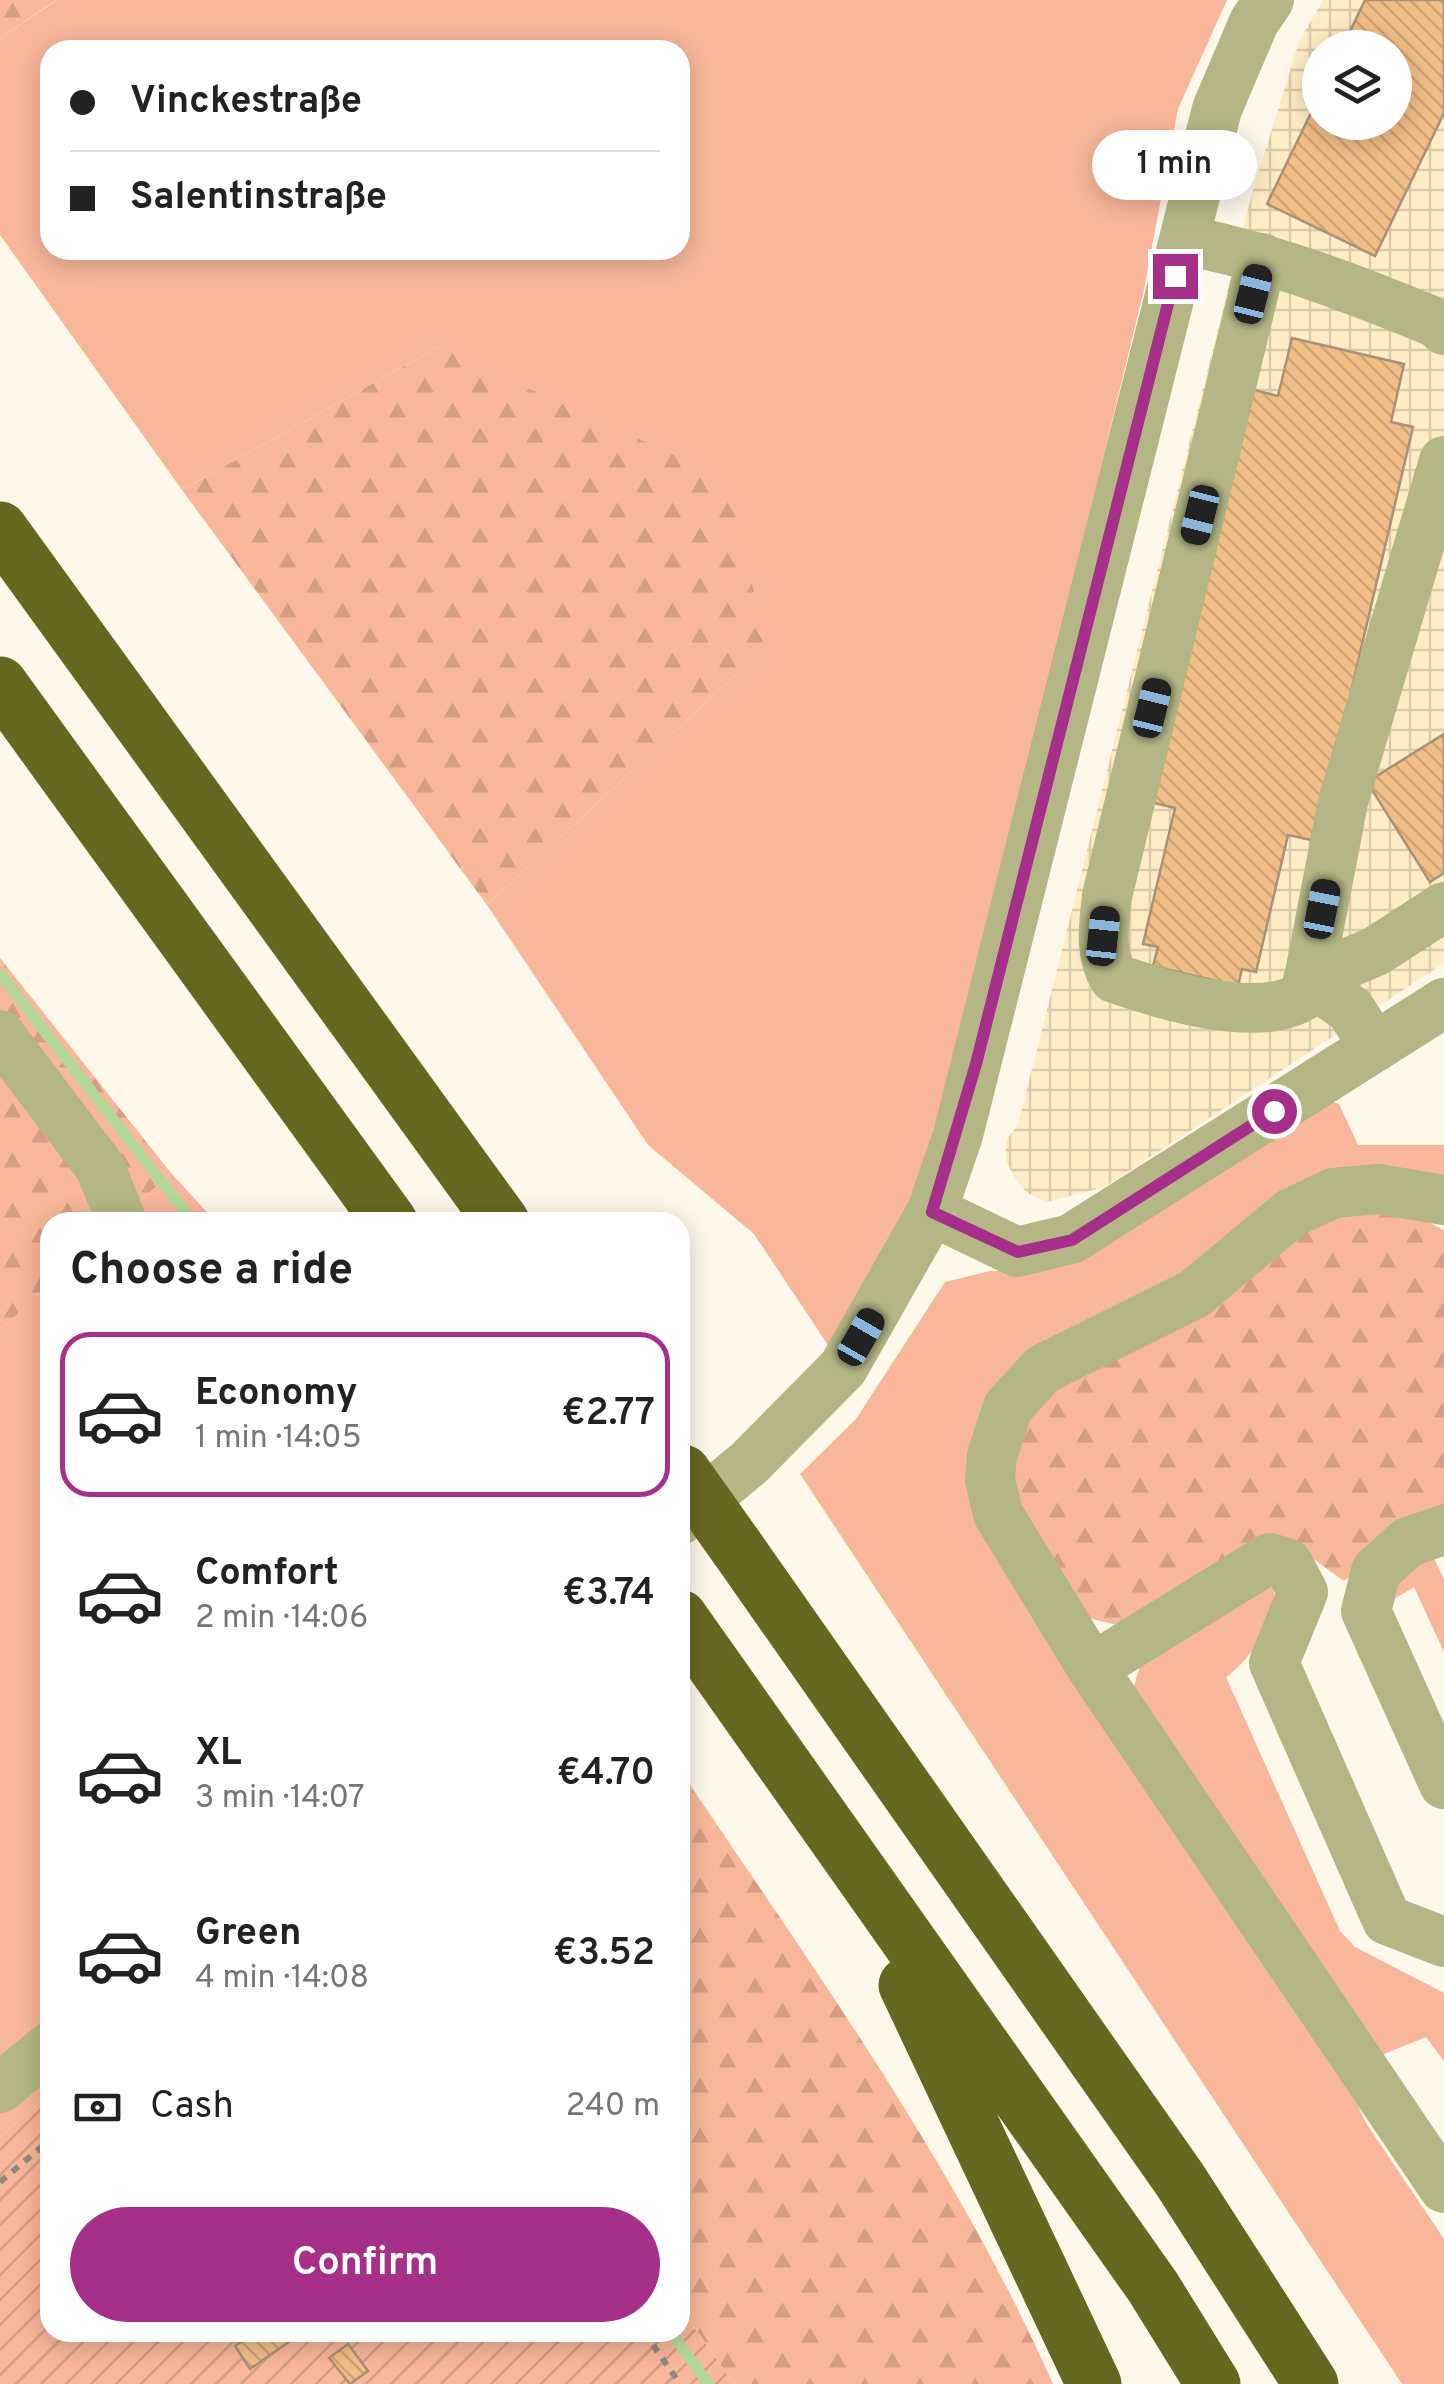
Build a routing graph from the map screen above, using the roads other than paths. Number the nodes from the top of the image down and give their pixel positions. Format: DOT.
graph roads {
  1 [pos="1269,0"];
  2 [pos="1184,240"];
  3 [pos="1262,258"];
  4 [pos="1444,330"];
  5 [pos="1444,462"];
  6 [pos="0,529"];
  7 [pos="0,684"];
  8 [pos="1444,907"];
  9 [pos="1308,980"];
  10 [pos="1444,1003"];
  11 [pos="0,1035"];
  12 [pos="1375,1047"];
  13 [pos="1444,1200"];
  14 [pos="118,1212"];
  15 [pos="383,1212"];
  16 [pos="495,1212"];
  17 [pos="932,1212"];
  18 [pos="690,1484"];
  19 [pos="690,1497"];
  20 [pos="1444,1530"];
  21 [pos="1303,1592"];
  22 [pos="1366,1611"];
  23 [pos="690,1631"];
  24 [pos="1092,1668"];
  25 [pos="778,1755"];
  26 [pos="1444,1784"];
  27 [pos="1444,1942"];
  28 [pos="40,2055"];
  29 [pos="0,2088"];
  30 [pos="1444,2188"];
  31 [pos="1094,2384"];
  32 [pos="1214,2384"];
  33 [pos="1310,2384"];
  1 -- 2 [label="street"];
  2 -- 3 [label="street"];
  2 -- 17 [label="street"];
  3 -- 4 [label="street"];
  3 -- 9 [label="street"];
  5 -- 9 [label="street"];
  6 -- 16 [label="highway"];
  7 -- 15 [label="highway"];
  8 -- 9 [label="street"];
  9 -- 12 [label="street"];
  10 -- 12 [label="street"];
  11 -- 14 [label="street"];
  12 -- 17 [label="street"];
  13 -- 24 [label="street"];
  17 -- 18 [label="street"];
  19 -- 33 [label="highway, bridge"];
  20 -- 22 [label="street"];
  21 -- 22 [label="street"];
  21 -- 24 [label="street"];
  21 -- 27 [label="street"];
  22 -- 26 [label="street"];
  23 -- 25 [label="highway"];
  24 -- 30 [label="street"];
  25 -- 31 [label="highway"];
  25 -- 32 [label="highway"];
  28 -- 29 [label="street"];
}
